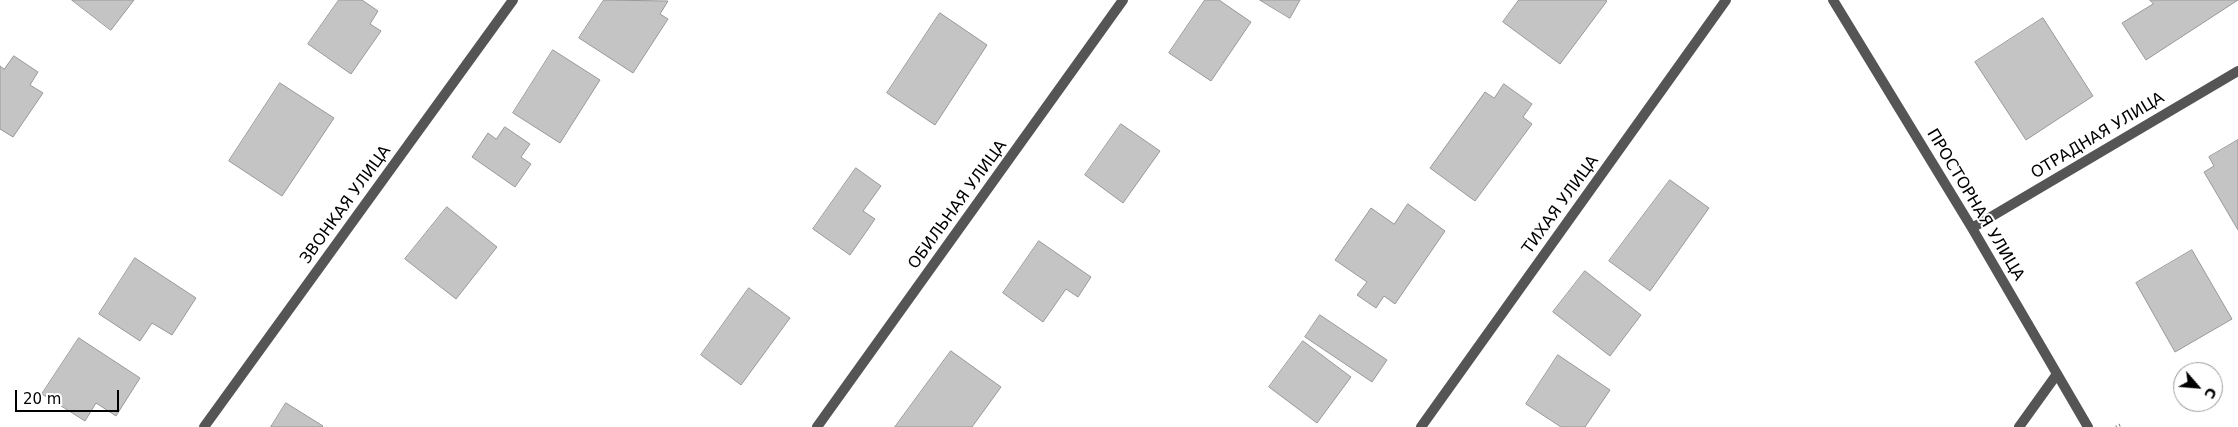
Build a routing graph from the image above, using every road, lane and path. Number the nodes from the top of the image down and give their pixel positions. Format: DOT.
graph roads {
  1 [pos="512,0"];
  2 [pos="1123,0"];
  3 [pos="1726,0"];
  4 [pos="1833,0"];
  5 [pos="2238,71"];
  6 [pos="1972,228"];
  7 [pos="2057,374"];
  8 [pos="2122,424"];
  9 [pos="204,427"];
  10 [pos="817,427"];
  11 [pos="1421,427"];
  12 [pos="2019,427"];
  13 [pos="2088,427"];
  14 [pos="2116,427"];
  1 -- 9 [label="street, ЗВОНКАЯ УЛИЦА"];
  2 -- 10 [label="street, ОБИЛЬНАЯ УЛИЦА"];
  3 -- 11 [label="street, ТИХАЯ УЛИЦА"];
  4 -- 6 [label="street, ПРОСТОРНАЯ УЛИЦА"];
  5 -- 6 [label="street, ОТРАДНАЯ УЛИЦА"];
  6 -- 7 [label="street, ПРОСТОРНАЯ УЛИЦА"];
  7 -- 12 [label="street"];
  7 -- 13 [label="street, ПРОСТОРНАЯ УЛИЦА"];
  8 -- 14 [label="path"];
}
